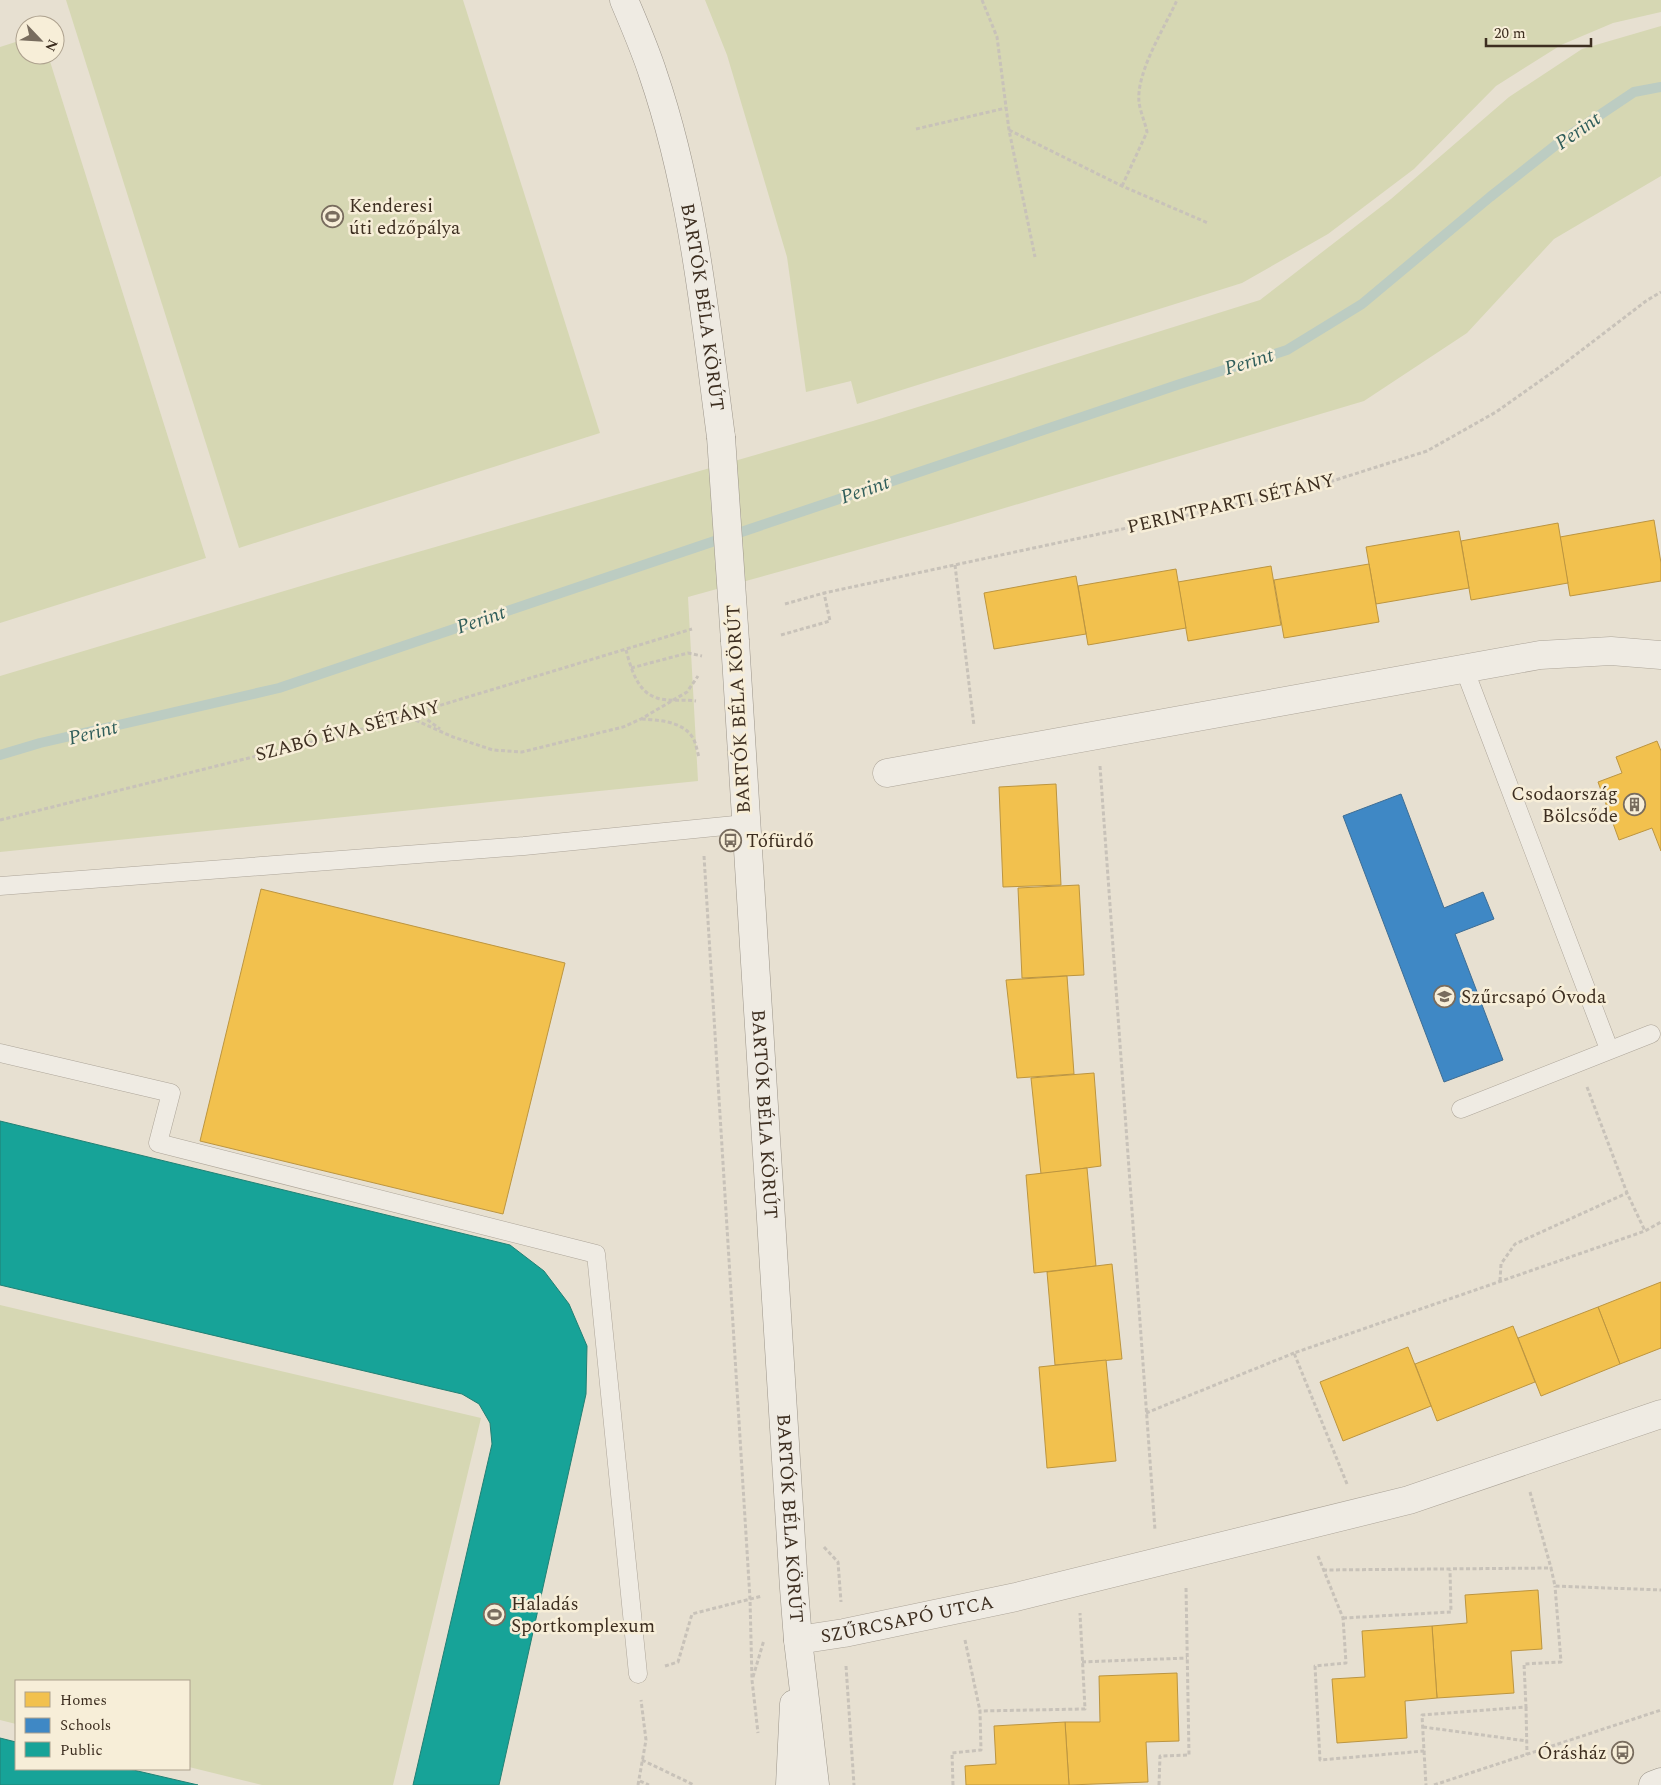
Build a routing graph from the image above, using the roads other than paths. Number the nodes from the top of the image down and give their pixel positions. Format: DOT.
graph roads {
  1 [pos="624,0"];
  2 [pos="1661,655"];
  3 [pos="1464,668"];
  4 [pos="887,773"];
  5 [pos="745,824"];
  6 [pos="0,886"];
  7 [pos="1651,1034"];
  8 [pos="1610,1049"];
  9 [pos="0,1053"];
  10 [pos="1461,1109"];
  11 [pos="1661,1414"];
  12 [pos="798,1640"];
  13 [pos="638,1674"];
  14 [pos="1661,1782"];
  15 [pos="790,1785"];
  16 [pos="815,1785"];
  17 [pos="1653,1785"];
  1 -- 5 [label="street, BARTÓK BÉLA KÖRÚT, bridge"];
  2 -- 3 [label="street"];
  3 -- 4 [label="street"];
  3 -- 8 [label="lane"];
  5 -- 6 [label="lane"];
  5 -- 12 [label="street, BARTÓK BÉLA KÖRÚT"];
  7 -- 8 [label="lane"];
  8 -- 10 [label="lane"];
  9 -- 13 [label="lane"];
  11 -- 12 [label="street, SZŰRCSAPÓ UTCA"];
  12 -- 15 [label="street, BARTÓK BÉLA KÖRÚT"];
  12 -- 16 [label="street, BARTÓK BÉLA KÖRÚT"];
  14 -- 17 [label="street"];
}
